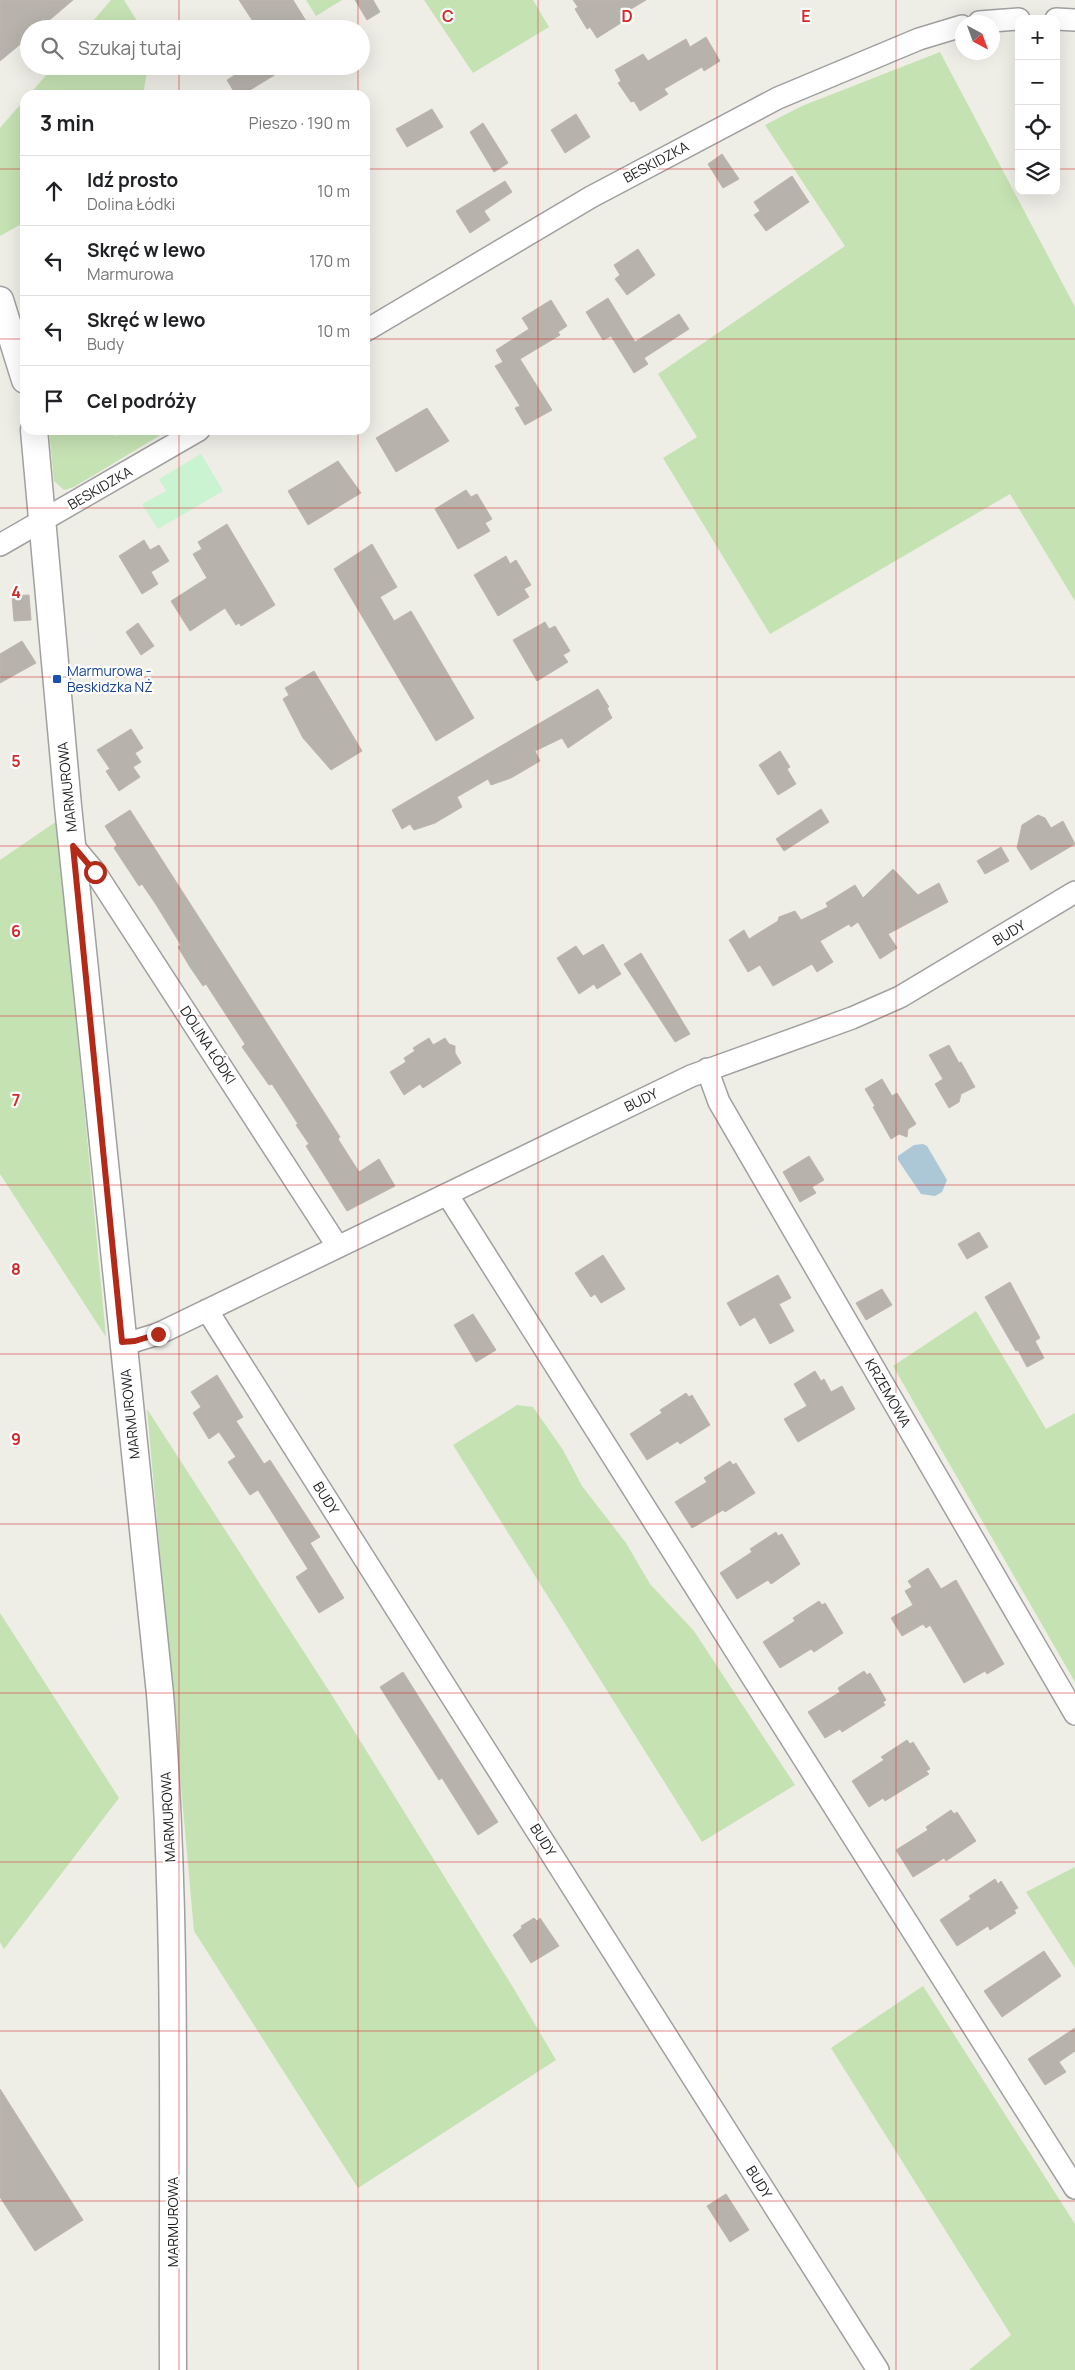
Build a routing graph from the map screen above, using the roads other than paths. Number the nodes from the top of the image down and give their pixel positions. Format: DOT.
graph roads {
  1 [pos="1015,19"];
  2 [pos="1060,19"];
  3 [pos="1000,20"];
  4 [pos="1075,20"];
  5 [pos="955,28"];
  6 [pos="0,300"];
  7 [pos="370,328"];
  8 [pos="20,364"];
  9 [pos="34,435"];
  10 [pos="190,435"];
  11 [pos="43,520"];
  12 [pos="0,545"];
  13 [pos="73,846"];
  14 [pos="1075,892"];
  15 [pos="707,1069"];
  16 [pos="447,1194"];
  17 [pos="338,1247"];
  18 [pos="207,1310"];
  19 [pos="122,1342"];
  20 [pos="1075,1714"];
  21 [pos="1075,2188"];
  22 [pos="173,2370"];
  23 [pos="878,2370"];
  1 -- 3 [label="street"];
  2 -- 4 [label="street"];
  5 -- 7 [label="street, BESKIDZKA"];
  6 -- 8 [label="street"];
  9 -- 11 [label="street, MARMUROWA"];
  10 -- 11 [label="street, BESKIDZKA"];
  11 -- 12 [label="street, BESKIDZKA"];
  11 -- 13 [label="street, MARMUROWA"];
  13 -- 17 [label="street, DOLINA ŁÓDKI"];
  13 -- 19 [label="street, MARMUROWA"];
  14 -- 15 [label="street, BUDY"];
  15 -- 16 [label="street, BUDY"];
  15 -- 20 [label="street, KRZEMOWA"];
  16 -- 17 [label="street, BUDY"];
  16 -- 21 [label="street"];
  17 -- 18 [label="street, BUDY"];
  18 -- 19 [label="street, BUDY"];
  18 -- 23 [label="street, BUDY"];
  19 -- 22 [label="street, MARMUROWA"];
}
